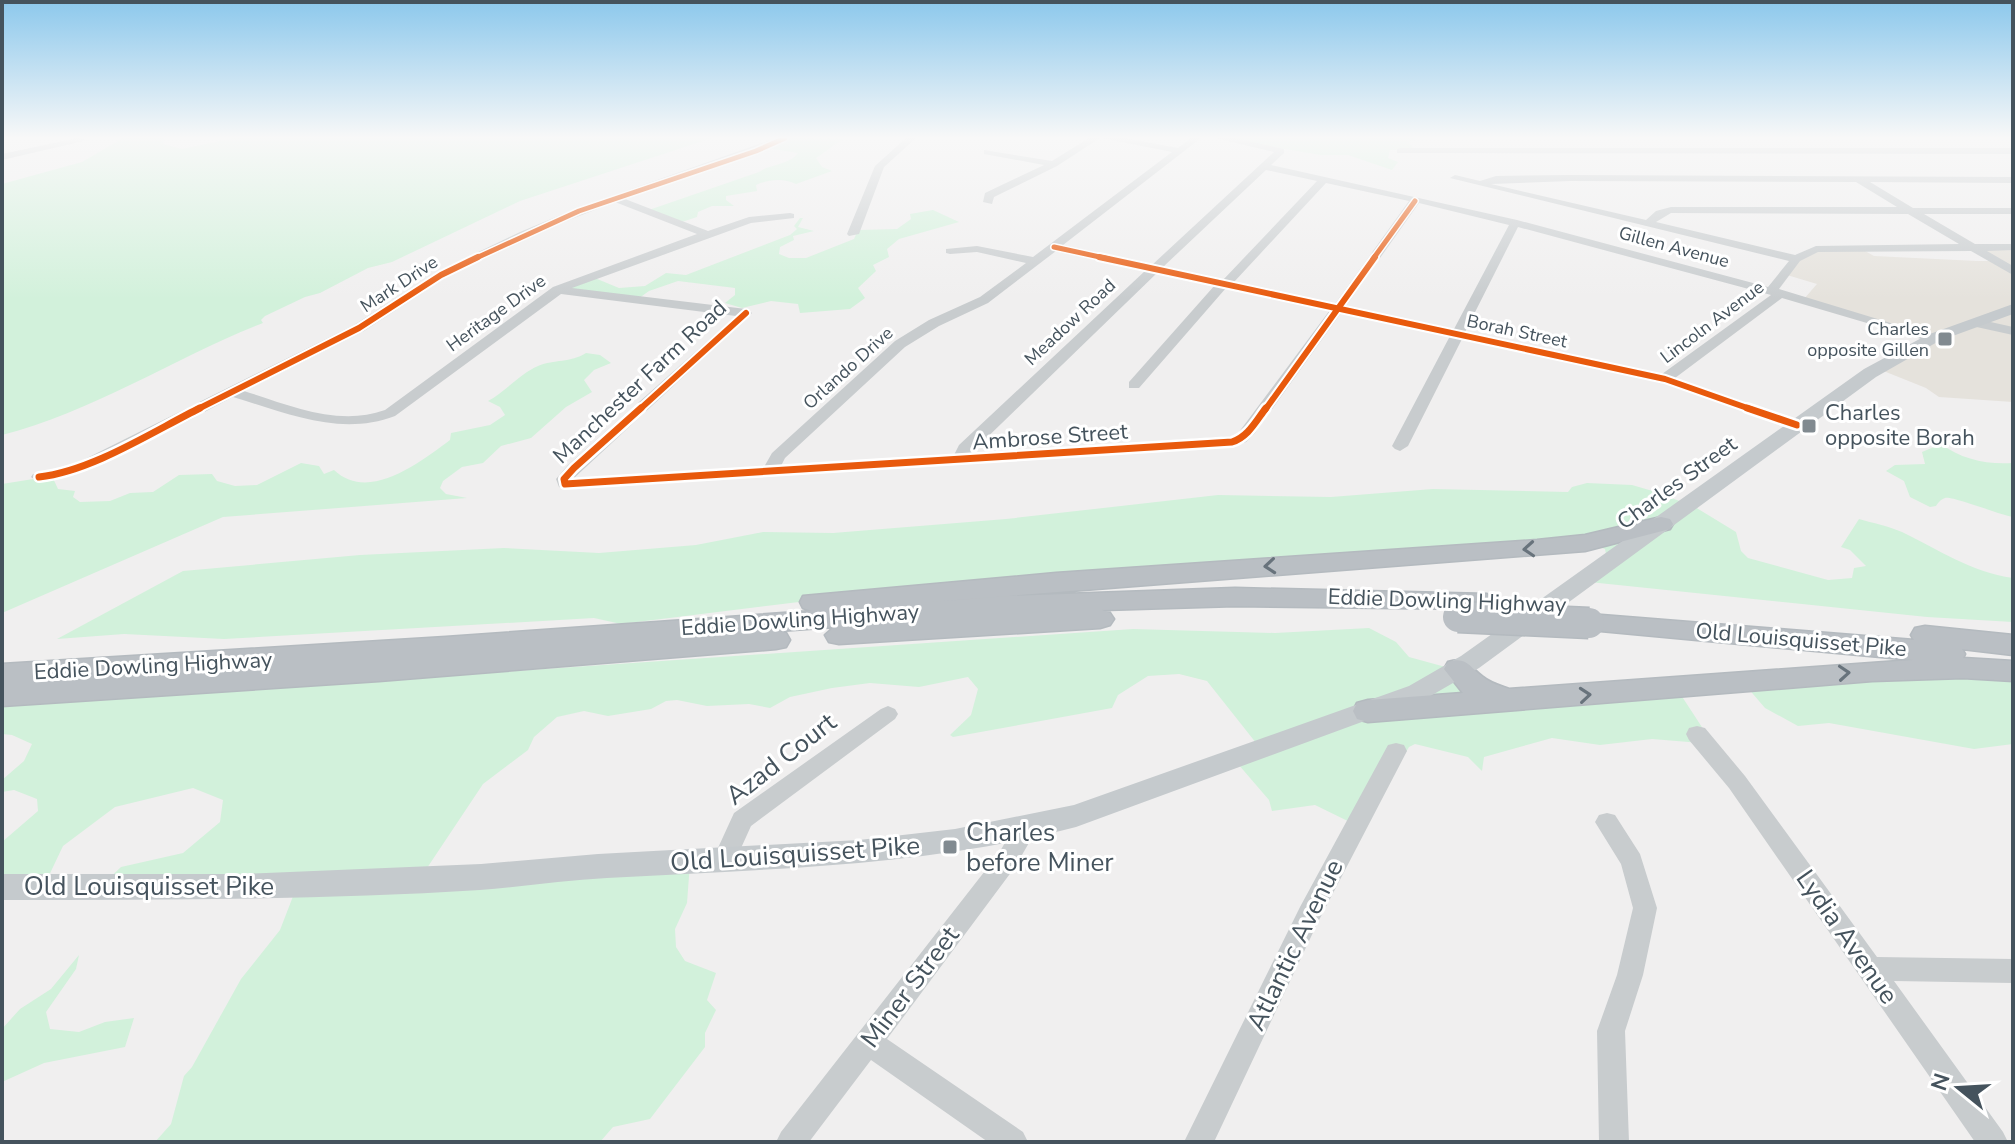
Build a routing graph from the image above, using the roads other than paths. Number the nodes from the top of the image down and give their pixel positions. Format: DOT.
graph roads {
  1 [pos="638,191"];
  2 [pos="870,191"];
  3 [pos="997,191"];
  4 [pos="1127,191"];
  5 [pos="1239,191"];
  6 [pos="1312,191"];
  7 [pos="1375,191"];
  8 [pos="1519,191"];
  9 [pos="1878,191"];
  10 [pos="616,199"];
  11 [pos="1415,201"];
  12 [pos="988,202"];
  13 [pos="1910,211"];
  14 [pos="2013,211"];
  15 [pos="790,216"];
  16 [pos="1650,222"];
  17 [pos="1514,225"];
  18 [pos="706,234"];
  19 [pos="853,234"];
  20 [pos="1054,247"];
  21 [pos="1972,247"];
  22 [pos="2013,247"];
  23 [pos="950,251"];
  24 [pos="1796,259"];
  25 [pos="1035,261"];
  26 [pos="1155,269"];
  27 [pos="2013,271"];
  28 [pos="1225,284"];
  29 [pos="557,290"];
  30 [pos="1776,292"];
  31 [pos="1338,308"];
  32 [pos="2013,309"];
  33 [pos="1977,323"];
  34 [pos="2013,331"];
  35 [pos="1456,334"];
  36 [pos="1933,338"];
  37 [pos="1665,379"];
  38 [pos="1134,385"];
  39 [pos="232,392"];
  40 [pos="1797,425"];
  41 [pos="1400,446"];
  42 [pos="959,461"];
  43 [pos="770,471"];
  44 [pos="39,477"];
  45 [pos="565,484"];
  46 [pos="1661,524"];
  47 [pos="1572,545"];
  48 [pos="1605,565"];
  49 [pos="1468,608"];
  50 [pos="1541,611"];
  51 [pos="1593,614"];
  52 [pos="2013,645"];
  53 [pos="446,647"];
  54 [pos="2013,661"];
  55 [pos="1458,669"];
  56 [pos="2013,671"];
  57 [pos="2,674"];
  58 [pos="2,695"];
  59 [pos="1507,701"];
  60 [pos="1368,711"];
  61 [pos="888,714"];
  62 [pos="1697,734"];
  63 [pos="1396,751"];
  64 [pos="1607,822"];
  65 [pos="1025,829"];
  66 [pos="724,861"];
  67 [pos="2,887"];
  68 [pos="1870,969"];
  69 [pos="2013,971"];
  70 [pos="868,1042"];
  71 [pos="791,1142"];
  72 [pos="1013,1142"];
  73 [pos="1199,1142"];
  74 [pos="1614,1142"];
  75 [pos="1993,1142"];
  1 -- 10 [label="street, Mark Drive"];
  2 -- 19 [label="street"];
  3 -- 12 [label="street"];
  4 -- 20 [label="street, Orlando Drive"];
  5 -- 26 [label="street, Meadow Road"];
  6 -- 28 [label="street"];
  7 -- 11 [label="street, Gillen Avenue"];
  8 -- 16 [label="street"];
  9 -- 13 [label="street"];
  10 -- 18 [label="street"];
  10 -- 39 [label="street, Mark Drive"];
  11 -- 17 [label="street, Gillen Avenue"];
  11 -- 31 [label="street, Ambrose Street"];
  13 -- 14 [label="street"];
  13 -- 16 [label="street"];
  13 -- 21 [label="street"];
  15 -- 18 [label="street, Heritage Drive"];
  16 -- 24 [label="street"];
  17 -- 30 [label="street, Gillen Avenue"];
  17 -- 35 [label="street"];
  18 -- 29 [label="street, Heritage Drive"];
  20 -- 25 [label="street, Orlando Drive"];
  20 -- 26 [label="street, Borah Street"];
  21 -- 22 [label="street"];
  21 -- 24 [label="street"];
  21 -- 27 [label="street"];
  23 -- 25 [label="street"];
  24 -- 30 [label="street, Lincoln Avenue"];
  25 -- 43 [label="street, Orlando Drive"];
  26 -- 28 [label="street, Borah Street"];
  26 -- 42 [label="street, Meadow Road"];
  28 -- 31 [label="street, Borah Street"];
  28 -- 38 [label="street"];
  29 -- 39 [label="street, Heritage Drive"];
  29 -- 45 [label="street, Manchester Farm Road"];
  30 -- 36 [label="street, Gillen Avenue"];
  30 -- 37 [label="street, Lincoln Avenue"];
  31 -- 35 [label="street, Borah Street"];
  31 -- 42 [label="street, Ambrose Street"];
  32 -- 33 [label="main road, Charles Street"];
  33 -- 34 [label="street"];
  33 -- 36 [label="main road, Charles Street"];
  35 -- 37 [label="street, Borah Street"];
  35 -- 41 [label="street"];
  36 -- 40 [label="main road, Charles Street"];
  37 -- 40 [label="street, Borah Street"];
  39 -- 44 [label="street, Mark Drive"];
  40 -- 46 [label="main road, Charles Street"];
  42 -- 43 [label="street, Ambrose Street"];
  43 -- 45 [label="street, Ambrose Street"];
  46 -- 47 [label="highway"];
  46 -- 48 [label="main road, Charles Street"];
  47 -- 48 [label="highway"];
  47 -- 53 [label="highway, one-way"];
  48 -- 50 [label="main road, Charles Street"];
  49 -- 51 [label="highway, Eddie Dowling Highway, bridge"];
  49 -- 53 [label="highway, Eddie Dowling Highway"];
  49 -- 58 [label="highway, Eddie Dowling Highway"];
  50 -- 55 [label="main road, Old Louisquisset Pike"];
  51 -- 52 [label="highway, Old Louisquisset Pike"];
  51 -- 54 [label="highway, Old Louisquisset Pike"];
  53 -- 57 [label="highway, Eddie Dowling Highway"];
  55 -- 59 [label="highway"];
  55 -- 60 [label="main road, Old Louisquisset Pike"];
  59 -- 56 [label="highway, one-way"];
  59 -- 60 [label="highway"];
  60 -- 65 [label="main road, Old Louisquisset Pike"];
  61 -- 66 [label="street, Azad Court"];
  62 -- 68 [label="street, Lydia Avenue"];
  63 -- 73 [label="street, Atlantic Avenue"];
  64 -- 74 [label="street"];
  65 -- 66 [label="main road, Old Louisquisset Pike"];
  65 -- 70 [label="street, Miner Street"];
  66 -- 67 [label="main road, Old Louisquisset Pike"];
  68 -- 69 [label="street"];
  68 -- 75 [label="street, Lydia Avenue"];
  70 -- 71 [label="street, Miner Street"];
  70 -- 72 [label="street"];
}
